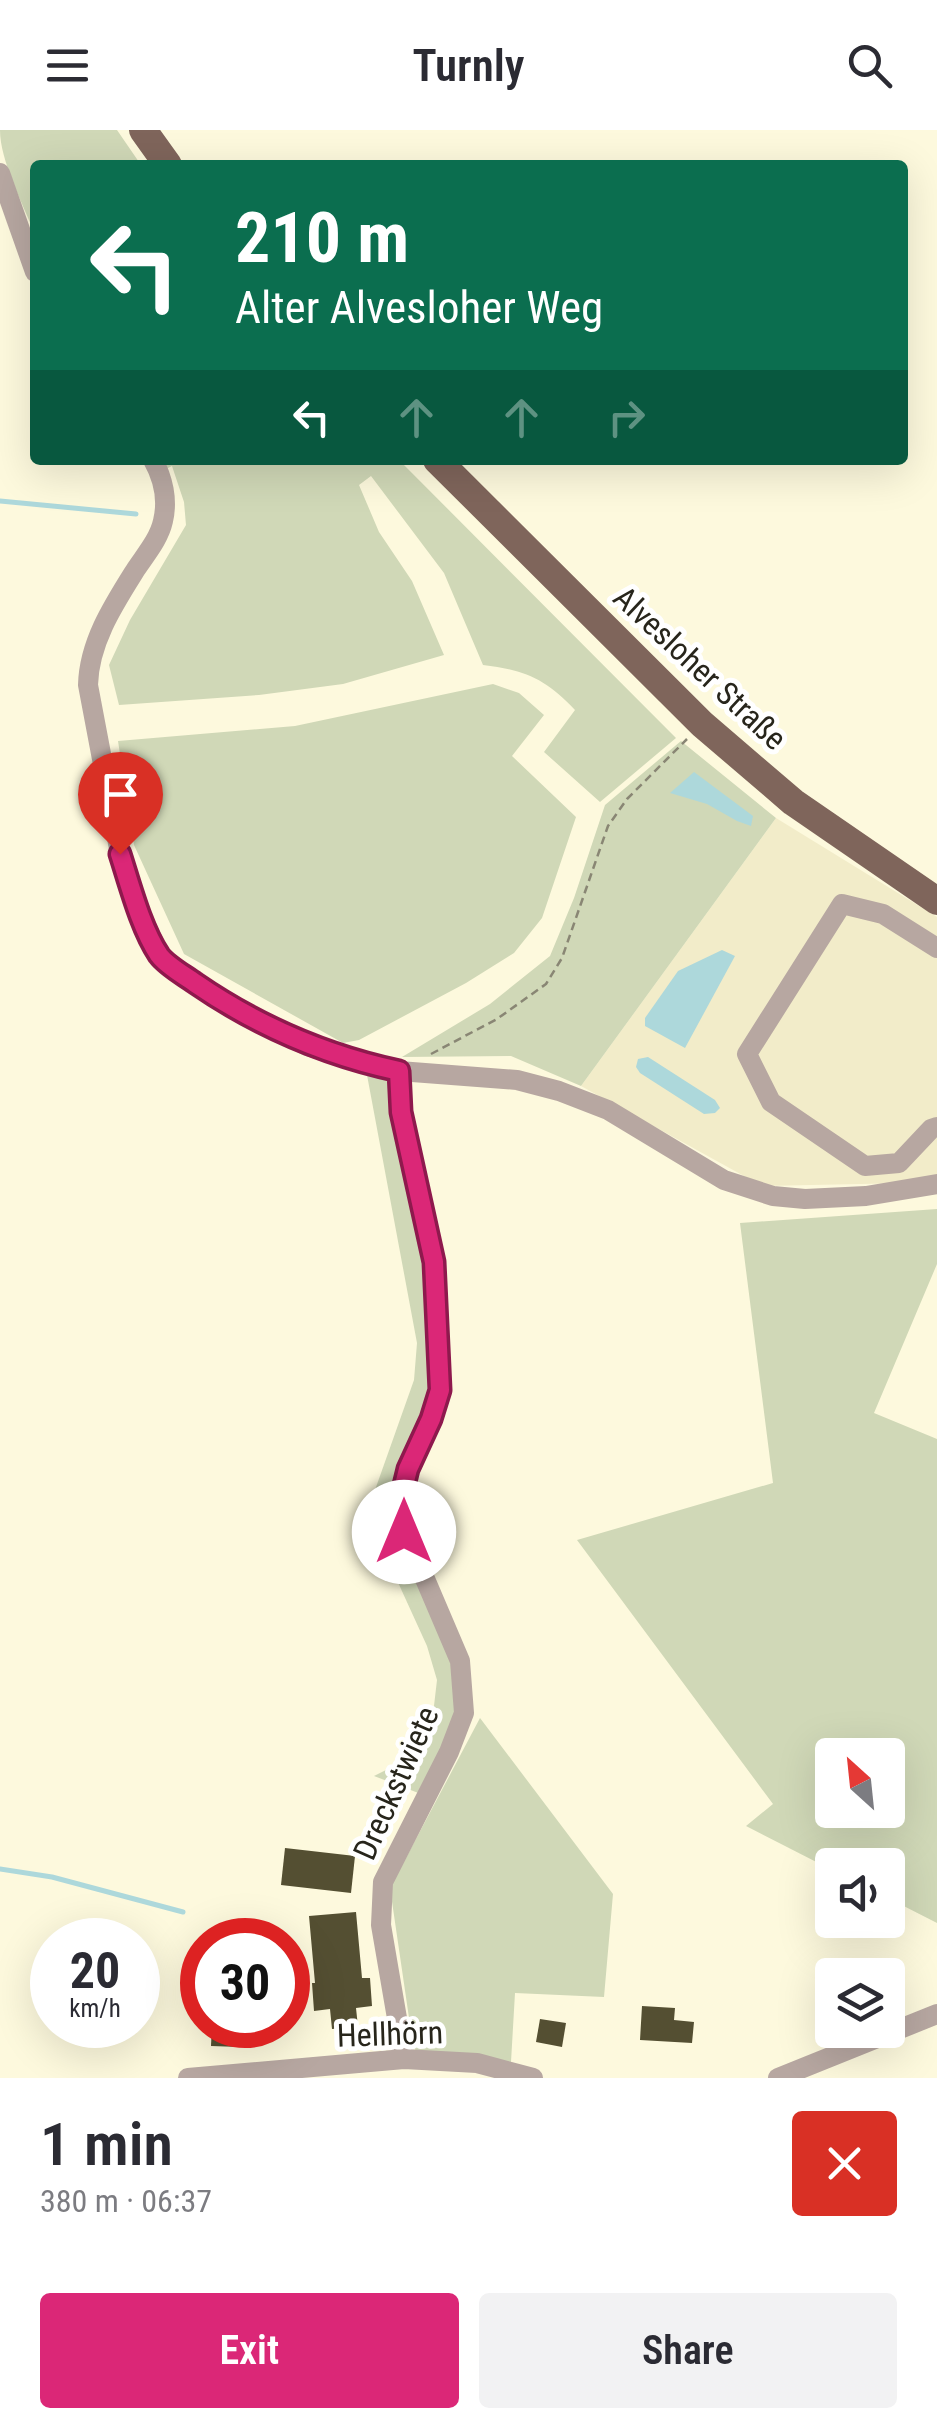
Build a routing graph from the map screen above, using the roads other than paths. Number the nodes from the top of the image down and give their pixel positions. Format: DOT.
graph roads {
  1 [pos="143,130"];
  2 [pos="164,160"];
  3 [pos="0,173"];
  4 [pos="30,258"];
  5 [pos="155,465"];
  6 [pos="442,465"];
  7 [pos="937,901"];
  8 [pos="937,948"];
  9 [pos="399,1071"];
  10 [pos="937,1128"];
  11 [pos="937,1184"];
  12 [pos="937,2014"];
  13 [pos="404,2060"];
  14 [pos="188,2078"];
  15 [pos="533,2078"];
  16 [pos="778,2078"];
  1 -- 2 [label="main road"];
  3 -- 4 [label="street"];
  5 -- 9 [label="street"];
  6 -- 7 [label="main road, Alvesloher Straße"];
  8 -- 10 [label="street"];
  9 -- 11 [label="street"];
  9 -- 13 [label="street, Dreckstwiete"];
  12 -- 16 [label="street"];
  13 -- 14 [label="street, Hellhörn"];
  13 -- 15 [label="street, Hellhörn"];
}
